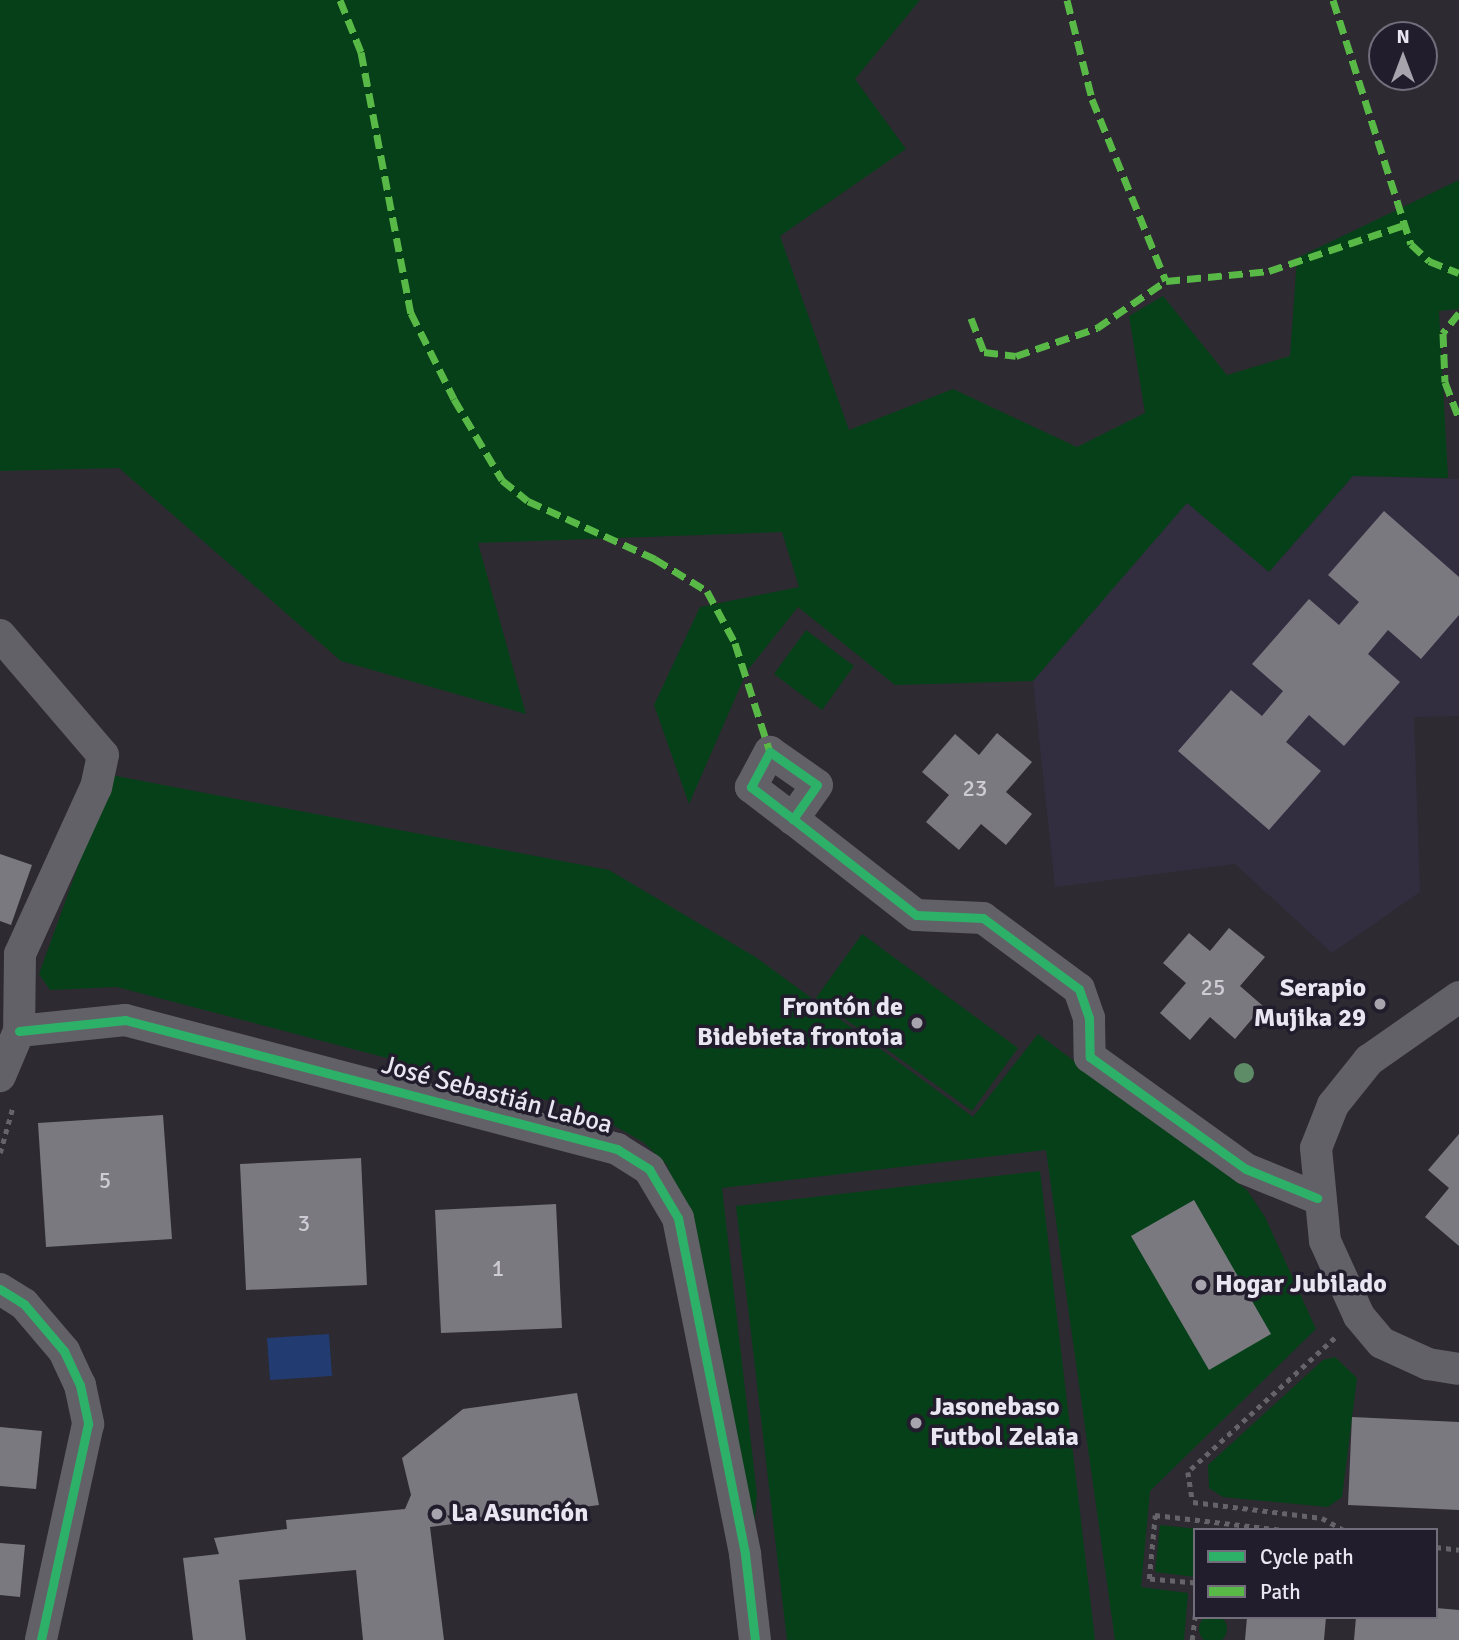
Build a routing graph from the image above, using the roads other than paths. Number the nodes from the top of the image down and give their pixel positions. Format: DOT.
graph roads {
  1 [pos="0,635"];
  2 [pos="793,820"];
  3 [pos="1459,997"];
  4 [pos="19,1031"];
  5 [pos="8,1087"];
  6 [pos="1317,1198"];
  7 [pos="0,1289"];
  8 [pos="1459,1369"];
  9 [pos="41,1640"];
  10 [pos="755,1640"];
  1 -- 4 [label="street"];
  2 -- 6 [label="street"];
  3 -- 6 [label="street"];
  4 -- 5 [label="street"];
  4 -- 10 [label="street, José Sebastián Laboa"];
  6 -- 8 [label="street"];
  7 -- 9 [label="street"];
}
